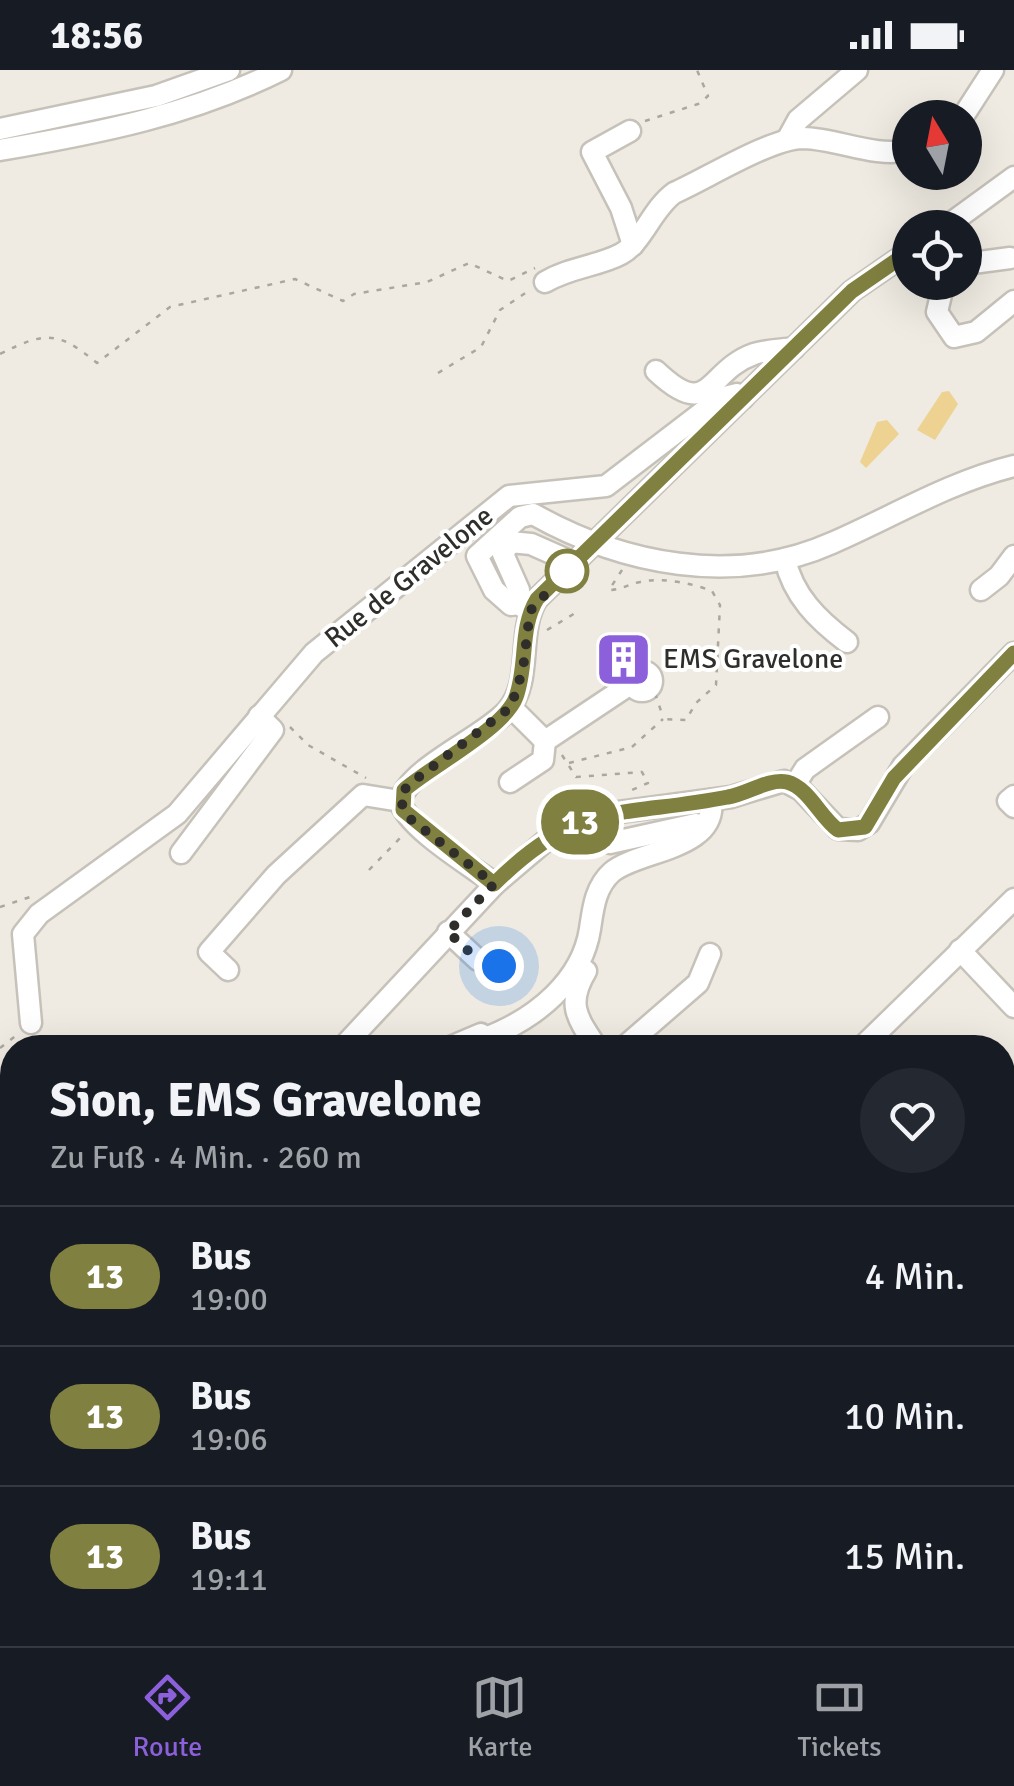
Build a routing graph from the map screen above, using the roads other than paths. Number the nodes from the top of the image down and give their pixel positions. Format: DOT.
graph roads {
  1 [pos="229,70"];
  2 [pos="281,70"];
  3 [pos="857,70"];
  4 [pos="992,70"];
  5 [pos="973,100"];
  6 [pos="0,128"];
  7 [pos="630,131"];
  8 [pos="787,140"];
  9 [pos="0,150"];
  10 [pos="892,152"];
  11 [pos="1014,178"];
  12 [pos="969,210"];
  13 [pos="633,245"];
  14 [pos="1010,258"];
  15 [pos="982,262"];
  16 [pos="892,263"];
  17 [pos="547,271"];
  18 [pos="939,300"];
  19 [pos="1014,300"];
  20 [pos="794,348"];
  21 [pos="656,370"];
  22 [pos="743,398"];
  23 [pos="1014,466"];
  24 [pos="598,540"];
  25 [pos="1014,556"];
  26 [pos="785,559"];
  27 [pos="574,563"];
  28 [pos="981,590"];
  29 [pos="524,607"];
  30 [pos="847,642"];
  31 [pos="1014,653"];
  32 [pos="642,682"];
  33 [pos="511,707"];
  34 [pos="878,717"];
  35 [pos="262,718"];
  36 [pos="548,740"];
  37 [pos="510,782"];
  38 [pos="795,785"];
  39 [pos="1014,796"];
  40 [pos="400,800"];
  41 [pos="711,800"];
  42 [pos="1014,807"];
  43 [pos="707,822"];
  44 [pos="610,842"];
  45 [pos="182,853"];
  46 [pos="494,884"];
  47 [pos="1014,899"];
  48 [pos="591,927"];
  49 [pos="448,932"];
  50 [pos="960,950"];
  51 [pos="710,954"];
  52 [pos="499,966"];
  53 [pos="228,970"];
  54 [pos="1014,1007"];
  55 [pos="30,1023"];
  56 [pos="354,1035"];
  57 [pos="502,1035"];
  58 [pos="589,1035"];
  59 [pos="637,1035"];
  60 [pos="874,1035"];
  1 -- 6 [label="street"];
  2 -- 9 [label="street"];
  3 -- 8 [label="street"];
  4 -- 5 [label="street"];
  7 -- 13 [label="street"];
  8 -- 10 [label="street"];
  8 -- 13 [label="street"];
  11 -- 12 [label="street"];
  13 -- 17 [label="street"];
  14 -- 15 [label="street"];
  16 -- 20 [label="street, Rue de Gravelone"];
  18 -- 19 [label="street"];
  20 -- 21 [label="street"];
  20 -- 22 [label="street, Rue de Gravelone"];
  22 -- 24 [label="street"];
  22 -- 35 [label="street, Rue de Gravelone"];
  23 -- 26 [label="street"];
  24 -- 26 [label="street"];
  24 -- 27 [label="street"];
  24 -- 29 [label="street"];
  25 -- 28 [label="street"];
  26 -- 30 [label="street"];
  27 -- 29 [label="street"];
  27 -- 29 [label="street"];
  29 -- 33 [label="street"];
  31 -- 38 [label="street"];
  32 -- 36 [label="street"];
  33 -- 36 [label="street"];
  33 -- 40 [label="street"];
  34 -- 38 [label="street"];
  35 -- 45 [label="street"];
  35 -- 55 [label="street, Rue de Gravelone"];
  36 -- 37 [label="street"];
  38 -- 41 [label="street"];
  39 -- 42 [label="street"];
  40 -- 46 [label="street"];
  40 -- 53 [label="street"];
  41 -- 43 [label="street"];
  41 -- 46 [label="street"];
  43 -- 44 [label="street"];
  43 -- 48 [label="street"];
  46 -- 49 [label="street"];
  47 -- 50 [label="street"];
  48 -- 57 [label="street"];
  48 -- 58 [label="street"];
  49 -- 52 [label="street"];
  49 -- 56 [label="street"];
  50 -- 54 [label="street"];
  50 -- 60 [label="street"];
  51 -- 59 [label="street"];
}
